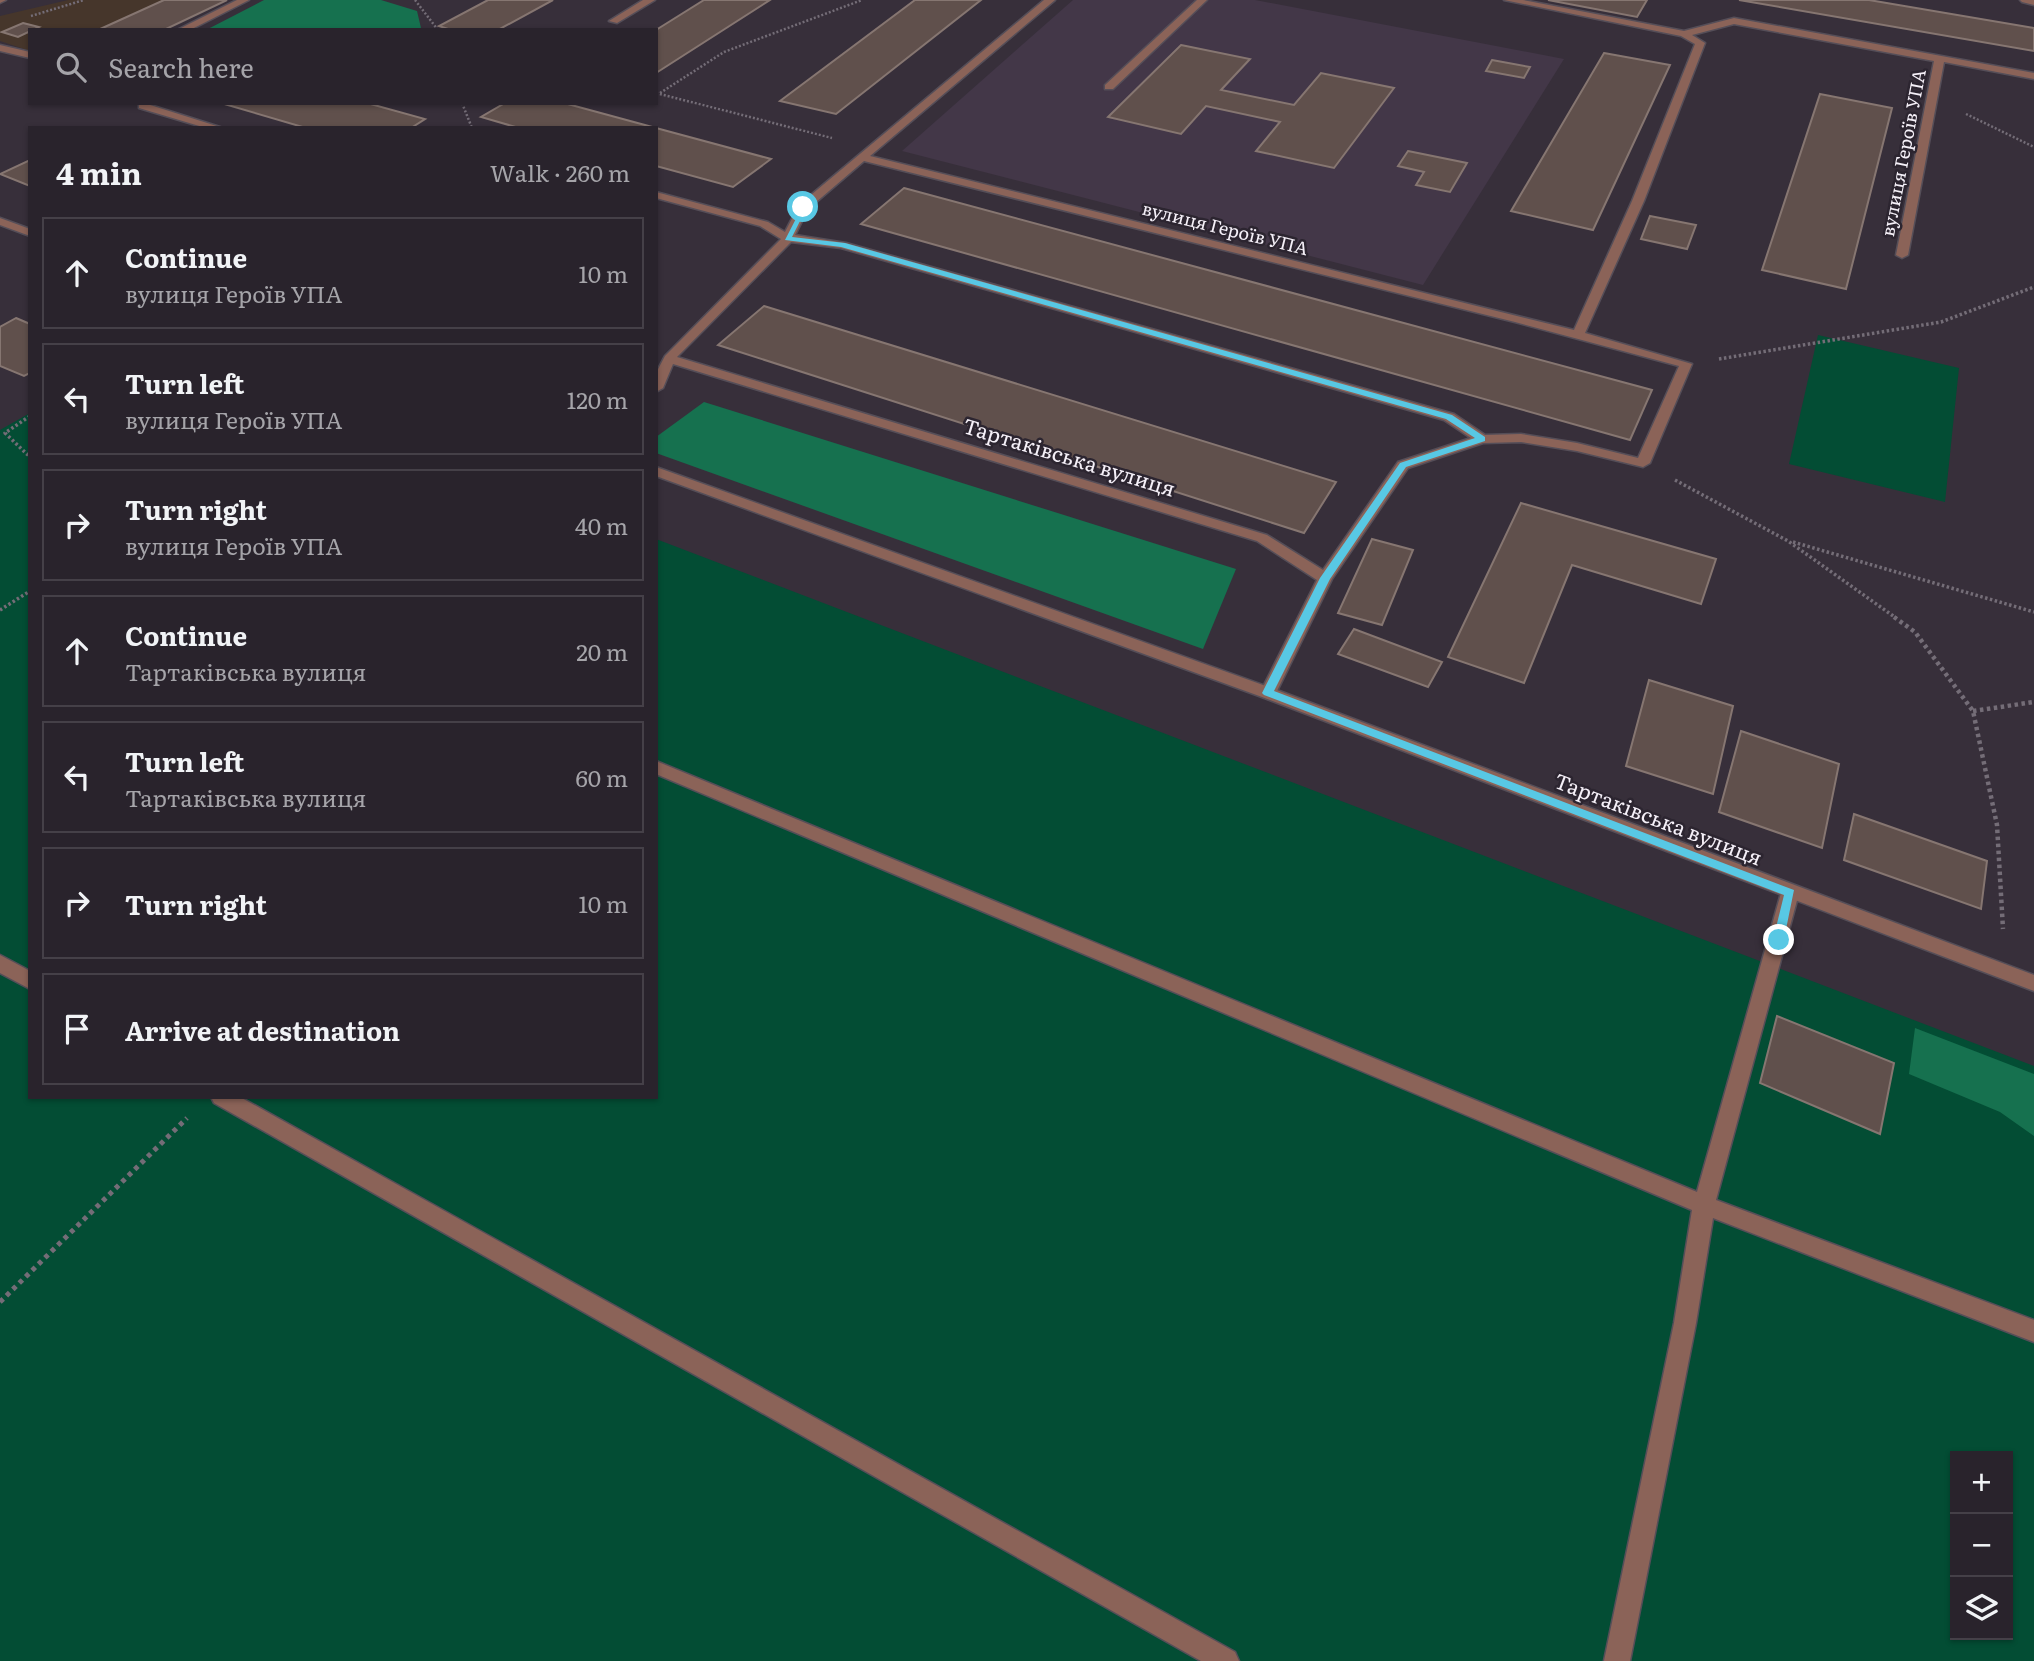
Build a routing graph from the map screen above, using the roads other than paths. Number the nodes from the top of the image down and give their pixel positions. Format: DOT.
graph roads {
  1 [pos="244,0"];
  2 [pos="650,0"];
  3 [pos="1050,0"];
  4 [pos="1202,0"];
  5 [pos="1509,0"];
  6 [pos="2025,0"];
  7 [pos="2034,2"];
  8 [pos="614,21"];
  9 [pos="186,28"];
  10 [pos="1684,34"];
  11 [pos="0,48"];
  12 [pos="28,55"];
  13 [pos="1940,57"];
  14 [pos="2034,76"];
  15 [pos="1109,87"];
  16 [pos="143,106"];
  17 [pos="211,126"];
  18 [pos="863,158"];
  19 [pos="658,196"];
  20 [pos="0,221"];
  21 [pos="28,232"];
  22 [pos="788,238"];
  23 [pos="1902,255"];
  24 [pos="1578,335"];
  25 [pos="670,359"];
  26 [pos="658,384"];
  27 [pos="1482,439"];
  28 [pos="658,472"];
  29 [pos="1325,578"];
  30 [pos="1268,693"];
  31 [pos="658,768"];
  32 [pos="1790,893"];
  33 [pos="0,963"];
  34 [pos="28,980"];
  35 [pos="2034,983"];
  36 [pos="225,1099"];
  37 [pos="1704,1205"];
  38 [pos="2034,1331"];
  39 [pos="1226,1661"];
  40 [pos="1617,1661"];
  1 -- 9 [label="street"];
  2 -- 8 [label="street"];
  3 -- 18 [label="street"];
  4 -- 15 [label="street"];
  5 -- 10 [label="street, вулиця Героїв УПА"];
  6 -- 7 [label="street"];
  10 -- 13 [label="street, вулиця Героїв УПА"];
  10 -- 24 [label="street"];
  11 -- 12 [label="street"];
  13 -- 14 [label="street, вулиця Героїв УПА"];
  13 -- 23 [label="street, вулиця Героїв УПА"];
  16 -- 17 [label="street"];
  18 -- 22 [label="street"];
  18 -- 24 [label="street, вулиця Героїв УПА"];
  19 -- 22 [label="street"];
  20 -- 21 [label="street"];
  22 -- 25 [label="street"];
  22 -- 27 [label="street"];
  24 -- 27 [label="street, вулиця Героїв УПА"];
  25 -- 26 [label="street"];
  25 -- 29 [label="street, Тартаківська вулиця"];
  27 -- 29 [label="street"];
  28 -- 30 [label="street, Тартаківська вулиця"];
  29 -- 30 [label="street"];
  30 -- 32 [label="street, Тартаківська вулиця"];
  31 -- 37 [label="street"];
  32 -- 35 [label="street, Тартаківська вулиця"];
  32 -- 37 [label="street"];
  33 -- 34 [label="street"];
  36 -- 39 [label="street"];
  37 -- 38 [label="street"];
  37 -- 40 [label="street"];
}
